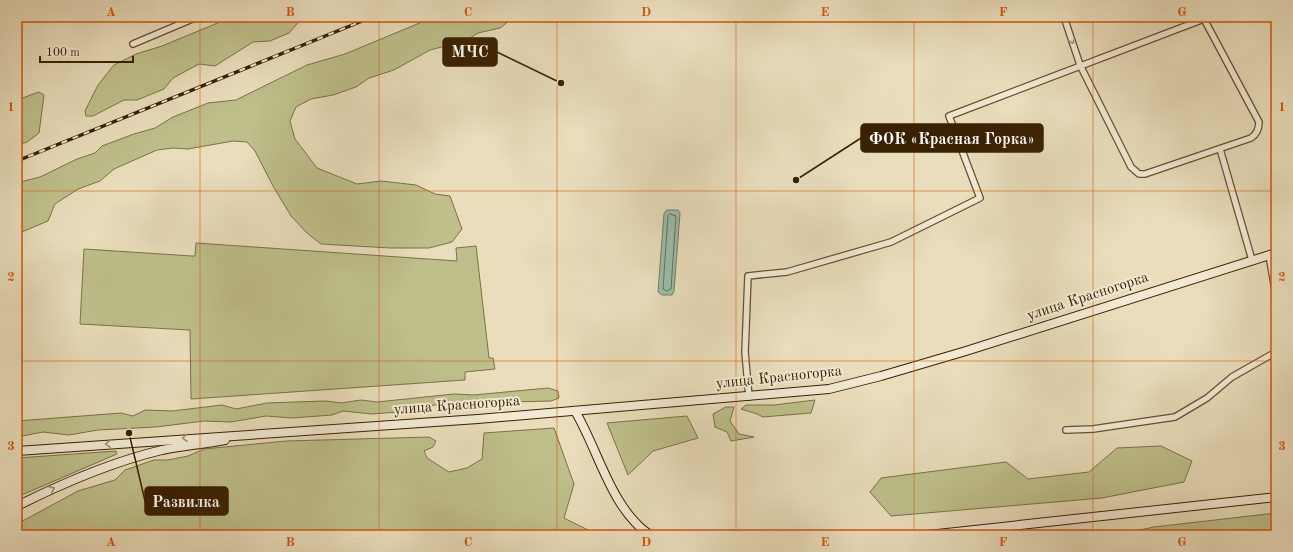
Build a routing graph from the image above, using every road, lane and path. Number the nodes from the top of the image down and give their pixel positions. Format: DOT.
graph roads {
  1 [pos="197,17"];
  2 [pos="1064,17"];
  3 [pos="1203,18"];
  4 [pos="133,44"];
  5 [pos="1080,65"];
  6 [pos="1220,150"];
  7 [pos="1273,254"];
  8 [pos="1252,260"];
  9 [pos="1276,296"];
  10 [pos="1276,352"];
  11 [pos="749,397"];
  12 [pos="575,411"];
  13 [pos="1066,430"];
  14 [pos="266,434"];
  15 [pos="17,451"];
  16 [pos="1276,497"];
  17 [pos="17,506"];
  18 [pos="650,535"];
  19 [pos="928,535"];
  1 -- 4 [label="street"];
  2 -- 5 [label="street, one-way"];
  3 -- 5 [label="street"];
  3 -- 6 [label="street"];
  5 -- 6 [label="street"];
  5 -- 11 [label="street"];
  6 -- 8 [label="street"];
  7 -- 8 [label="main road, улица Красногорка"];
  7 -- 9 [label="street"];
  8 -- 11 [label="main road, улица Красногорка"];
  10 -- 13 [label="street"];
  11 -- 12 [label="main road, улица Красногорка"];
  12 -- 14 [label="main road, улица Красногорка"];
  12 -- 18 [label="main road"];
  14 -- 15 [label="main road, one-way"];
  17 -- 14 [label="main road, one-way"];
  16 -- 19 [label="main road"];
}
